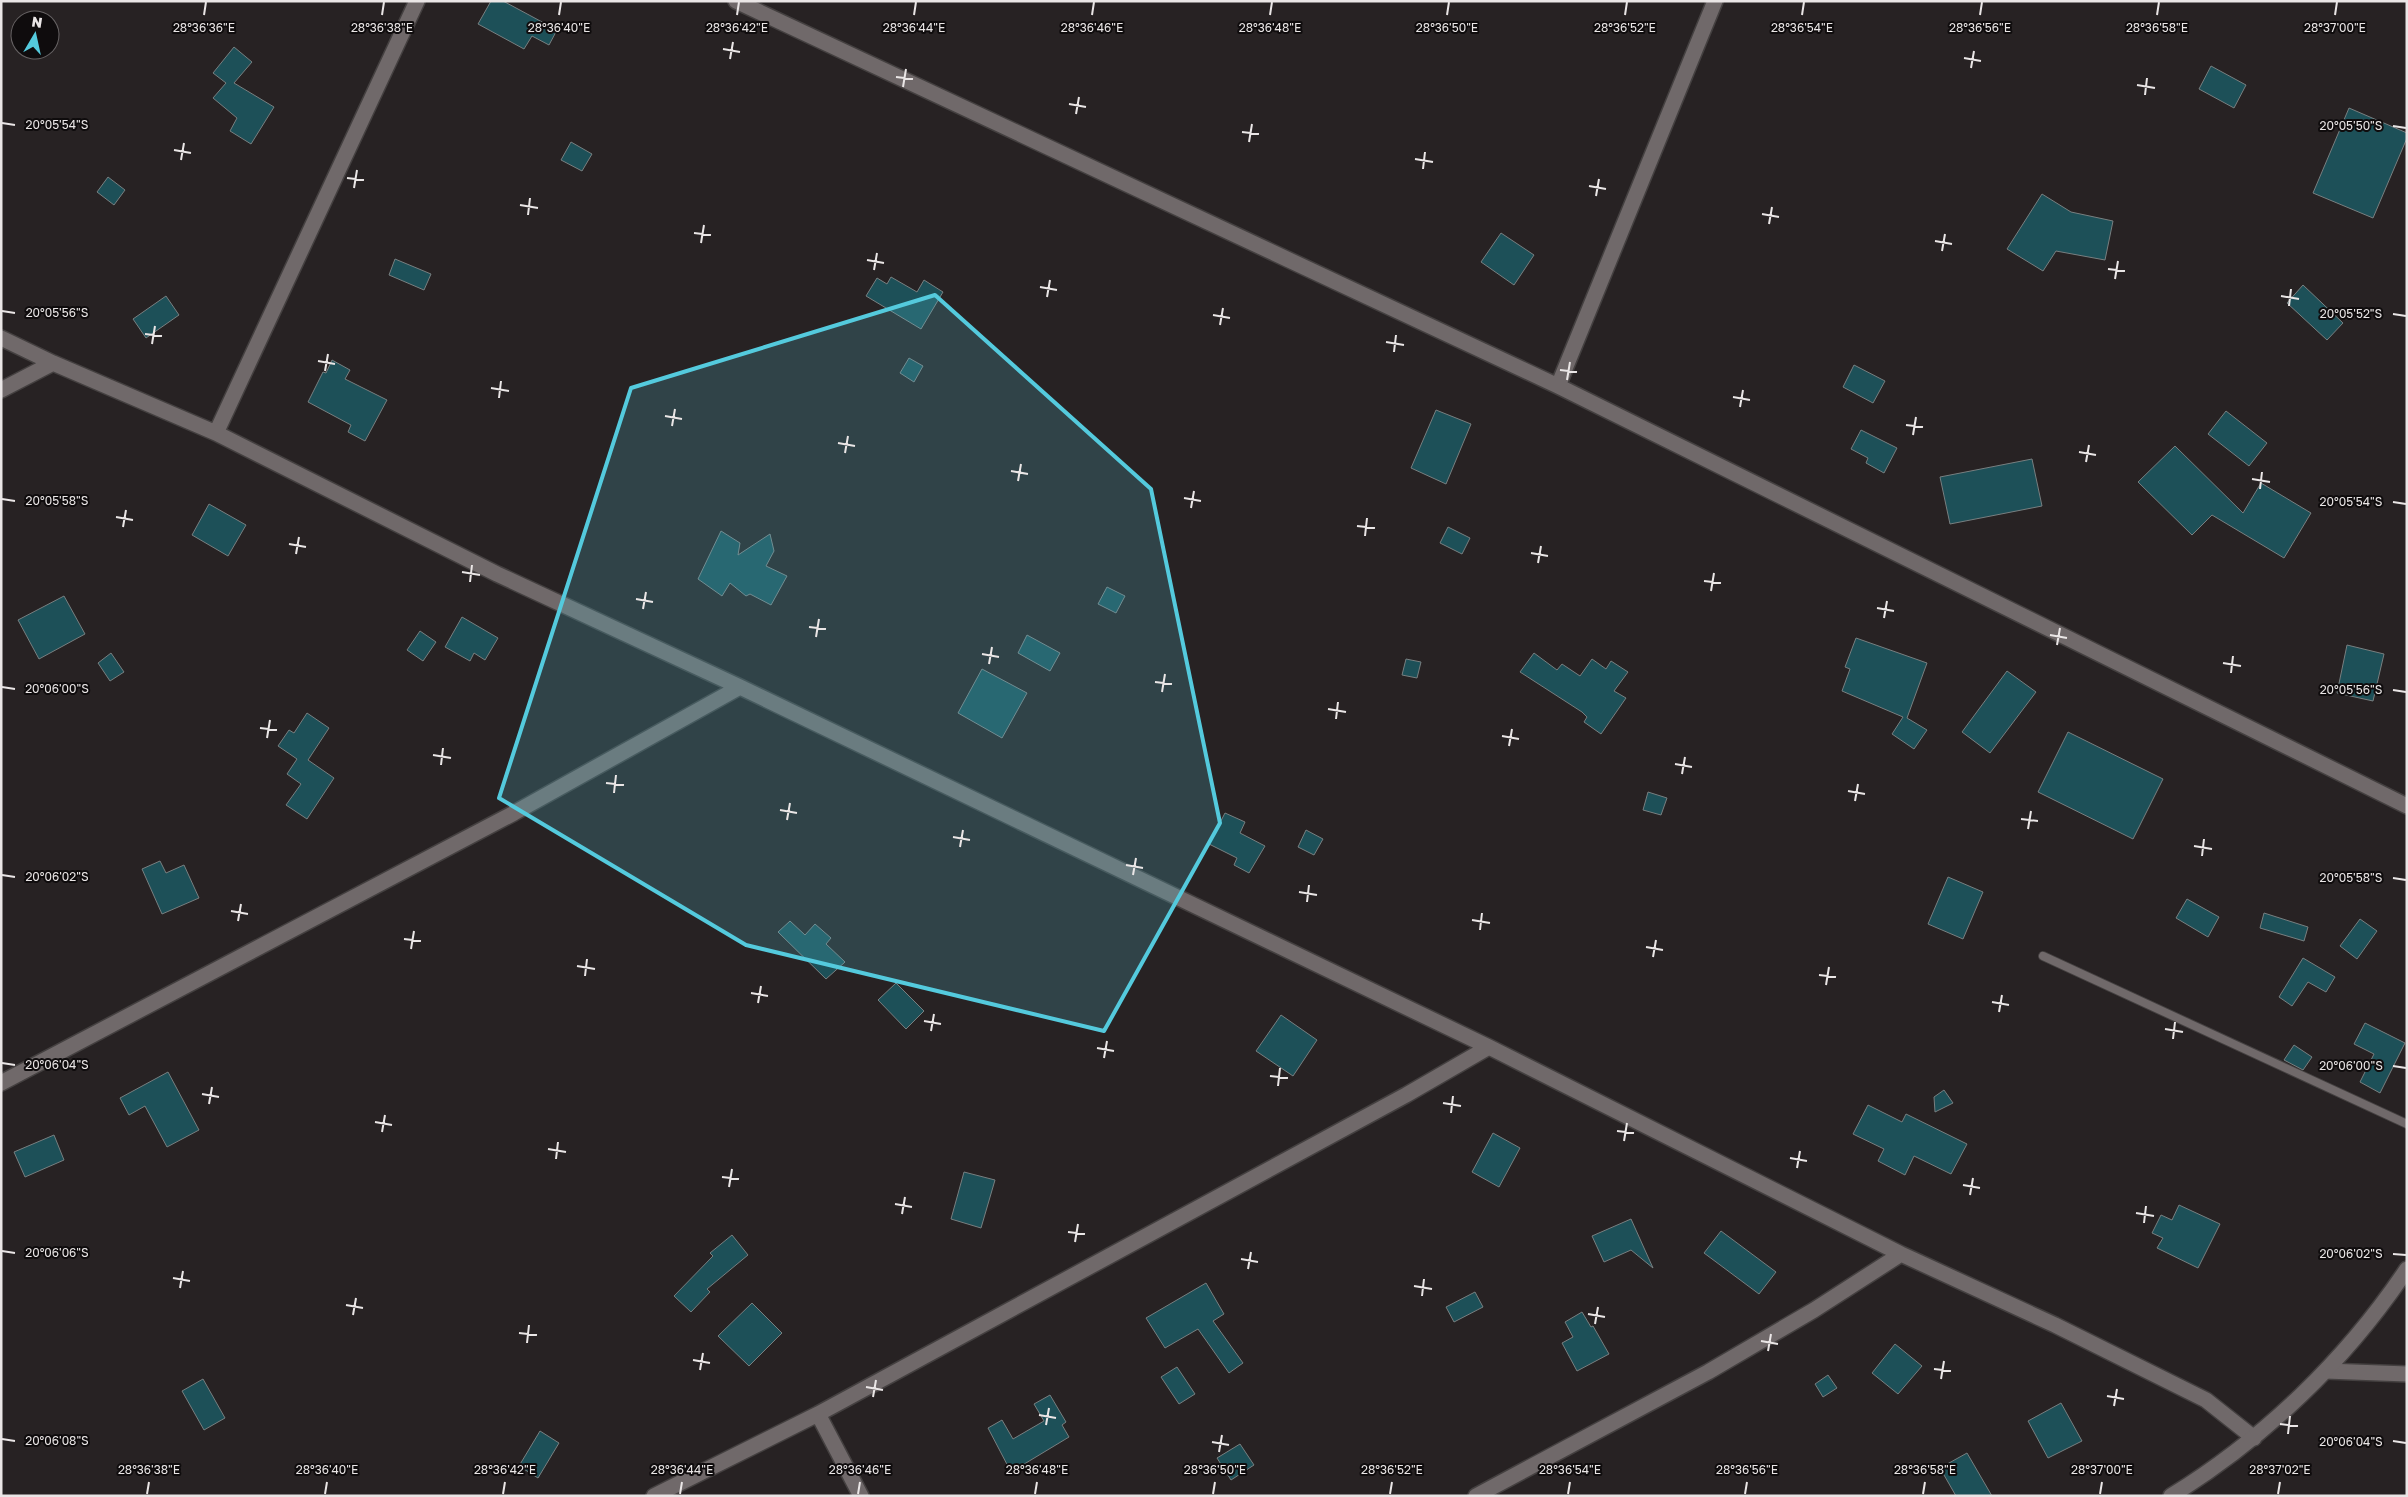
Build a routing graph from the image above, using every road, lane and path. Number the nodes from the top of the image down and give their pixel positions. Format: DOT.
graph roads {
  1 [pos="417,1"];
  2 [pos="736,1"];
  3 [pos="1715,1"];
  4 [pos="1,338"];
  5 [pos="53,364"];
  6 [pos="1558,386"];
  7 [pos="1,390"];
  8 [pos="216,433"];
  9 [pos="740,688"];
  10 [pos="2407,806"];
  11 [pos="2043,956"];
  12 [pos="1489,1047"];
  13 [pos="1,1083"];
  14 [pos="2407,1124"];
  15 [pos="1901,1254"];
  16 [pos="2407,1269"];
  17 [pos="2326,1371"];
  18 [pos="2407,1374"];
  19 [pos="818,1414"];
  20 [pos="2254,1438"];
  21 [pos="654,1496"];
  22 [pos="860,1496"];
  23 [pos="1476,1496"];
  24 [pos="2171,1496"];
  1 -- 8 [label="street"];
  2 -- 6 [label="street"];
  3 -- 6 [label="street"];
  4 -- 5 [label="street"];
  5 -- 7 [label="street"];
  5 -- 8 [label="street"];
  6 -- 10 [label="street"];
  8 -- 9 [label="street"];
  9 -- 12 [label="street"];
  9 -- 13 [label="street"];
  11 -- 14 [label="lane"];
  12 -- 15 [label="street"];
  12 -- 19 [label="street"];
  15 -- 20 [label="street"];
  15 -- 23 [label="street"];
  16 -- 17 [label="street"];
  17 -- 18 [label="street"];
  17 -- 20 [label="street"];
  19 -- 21 [label="street"];
  19 -- 22 [label="street"];
  20 -- 24 [label="street"];
}
